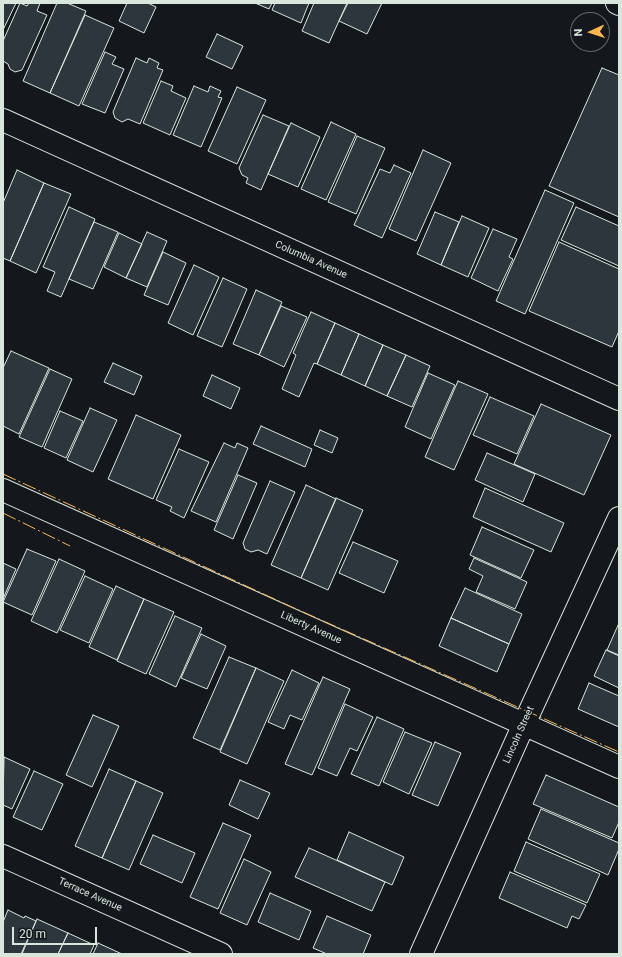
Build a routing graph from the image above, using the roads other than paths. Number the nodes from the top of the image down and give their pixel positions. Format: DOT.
graph roads {
  1 [pos="3,120"];
  2 [pos="619,399"];
  3 [pos="3,490"];
  4 [pos="619,518"];
  5 [pos="524,724"];
  6 [pos="619,767"];
  7 [pos="3,856"];
  8 [pos="221,954"];
  9 [pos="421,954"];
  1 -- 2 [label="street, Columbia Avenue"];
  3 -- 5 [label="street, Liberty Avenue"];
  4 -- 5 [label="street, Lincoln Street"];
  5 -- 6 [label="street, Liberty Avenue"];
  5 -- 9 [label="street, Lincoln Street"];
  7 -- 8 [label="street, Terrace Avenue"];
}
